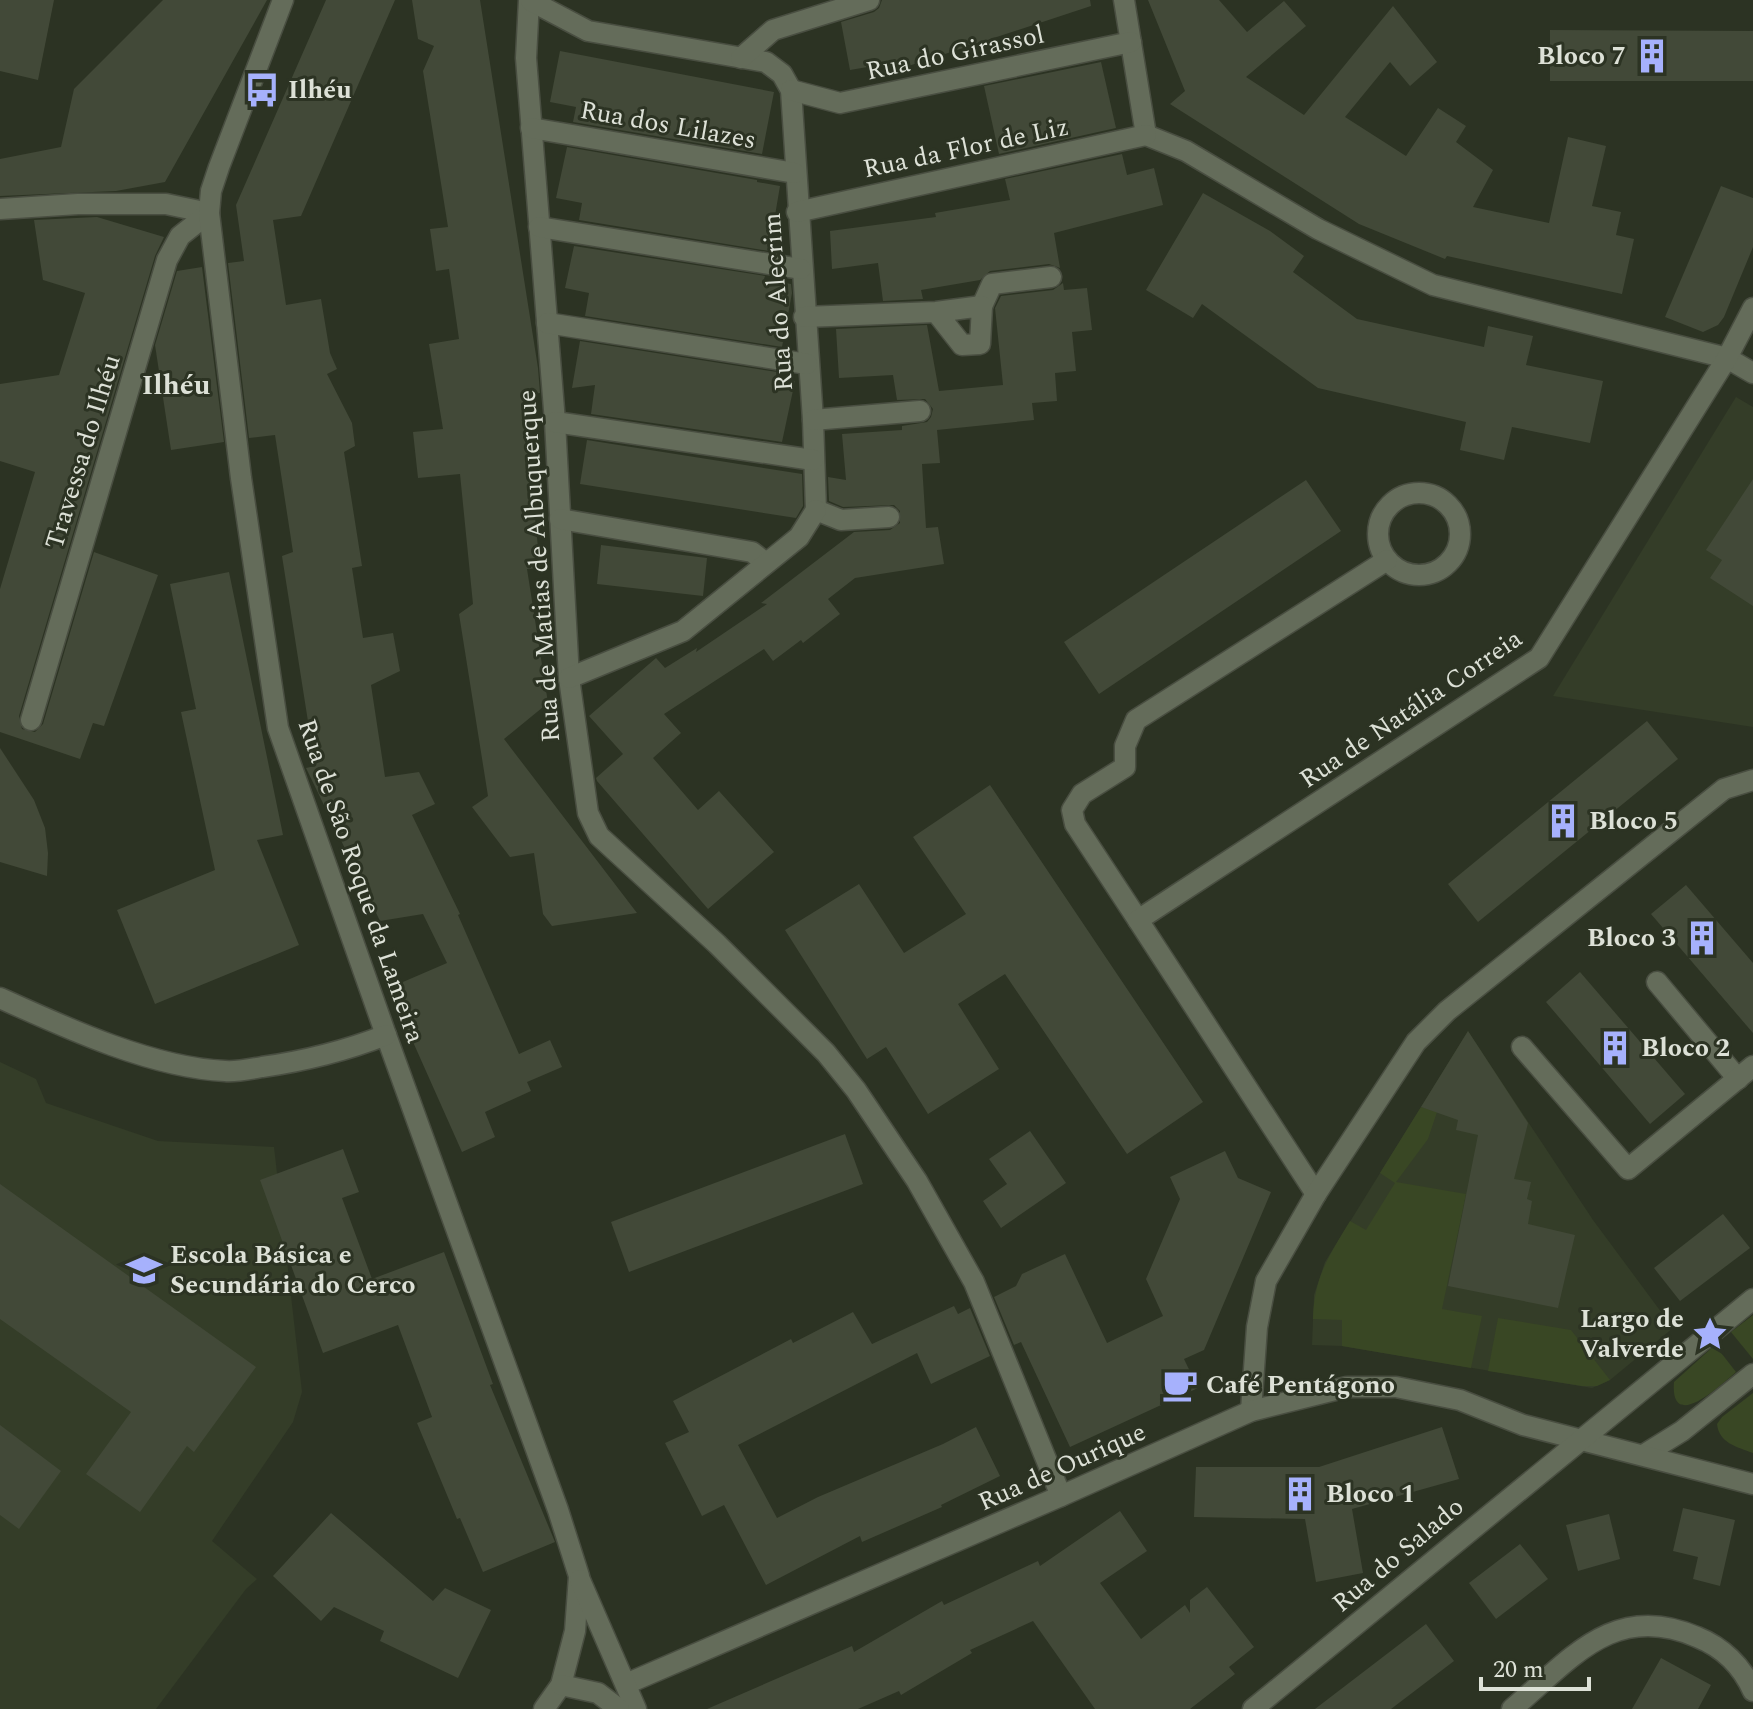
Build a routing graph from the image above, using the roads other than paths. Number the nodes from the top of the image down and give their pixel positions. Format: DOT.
graph roads {
  1 [pos="283,0"];
  2 [pos="531,0"];
  3 [pos="869,0"];
  4 [pos="1124,0"];
  5 [pos="1131,42"];
  6 [pos="741,58"];
  7 [pos="791,90"];
  8 [pos="531,128"];
  9 [pos="1146,135"];
  10 [pos="795,173"];
  11 [pos="0,209"];
  12 [pos="797,212"];
  13 [pos="209,213"];
  14 [pos="539,227"];
  15 [pos="801,269"];
  16 [pos="1051,277"];
  17 [pos="982,306"];
  18 [pos="1753,308"];
  19 [pos="936,312"];
  20 [pos="804,317"];
  21 [pos="547,323"];
  22 [pos="1727,358"];
  23 [pos="807,364"];
  24 [pos="1753,373"];
  25 [pos="920,411"];
  26 [pos="813,420"];
  27 [pos="555,422"];
  28 [pos="813,460"];
  29 [pos="816,510"];
  30 [pos="889,517"];
  31 [pos="560,519"];
  32 [pos="1387,560"];
  33 [pos="766,563"];
  34 [pos="569,678"];
  35 [pos="31,720"];
  36 [pos="1753,780"];
  37 [pos="1138,920"];
  38 [pos="1657,982"];
  39 [pos="0,998"];
  40 [pos="386,1035"];
  41 [pos="1522,1047"];
  42 [pos="1745,1073"];
  43 [pos="1316,1194"];
  44 [pos="1753,1299"];
  45 [pos="1753,1374"];
  46 [pos="1251,1411"];
  47 [pos="1578,1440"];
  48 [pos="1645,1454"];
  49 [pos="1753,1484"];
  50 [pos="1061,1496"];
  51 [pos="579,1576"];
  52 [pos="626,1684"];
  53 [pos="561,1685"];
  54 [pos="1753,1691"];
  55 [pos="544,1709"];
  56 [pos="619,1709"];
  57 [pos="636,1709"];
  58 [pos="1253,1709"];
  59 [pos="1512,1709"];
  1 -- 13 [label="street, Rua de São Roque da Lameira"];
  2 -- 6 [label="street"];
  2 -- 8 [label="street, Rua de Matias de Albuquerque"];
  3 -- 6 [label="street"];
  4 -- 5 [label="street"];
  5 -- 7 [label="street, Rua do Girassol"];
  5 -- 9 [label="street"];
  6 -- 7 [label="street"];
  7 -- 10 [label="street, Rua do Alecrim"];
  8 -- 10 [label="street, Rua dos Lilazes"];
  8 -- 14 [label="street, Rua de Matias de Albuquerque"];
  9 -- 12 [label="street, Rua da Flor de Liz"];
  9 -- 22 [label="street"];
  10 -- 12 [label="street, Rua do Alecrim"];
  11 -- 13 [label="street"];
  12 -- 15 [label="street, Rua do Alecrim"];
  13 -- 35 [label="street, Travessa do Ilhéu"];
  13 -- 40 [label="street, Rua de São Roque da Lameira"];
  14 -- 15 [label="street"];
  14 -- 21 [label="street, Rua de Matias de Albuquerque"];
  15 -- 20 [label="street, Rua do Alecrim"];
  16 -- 17 [label="street"];
  17 -- 19 [label="street"];
  17 -- 19 [label="street"];
  18 -- 22 [label="street, Rua de Natália Correia"];
  19 -- 20 [label="street"];
  20 -- 23 [label="street, Rua do Alecrim"];
  21 -- 23 [label="street"];
  21 -- 27 [label="street, Rua de Matias de Albuquerque"];
  22 -- 24 [label="street"];
  22 -- 37 [label="street, Rua de Natália Correia"];
  23 -- 26 [label="street, Rua do Alecrim"];
  25 -- 26 [label="street"];
  26 -- 28 [label="street, Rua do Alecrim"];
  27 -- 28 [label="street"];
  27 -- 31 [label="street, Rua de Matias de Albuquerque"];
  28 -- 29 [label="street, Rua do Alecrim"];
  29 -- 30 [label="street"];
  29 -- 33 [label="street"];
  31 -- 33 [label="street"];
  31 -- 34 [label="street, Rua de Matias de Albuquerque"];
  32 -- 32 [label="street"];
  32 -- 37 [label="street"];
  33 -- 34 [label="street"];
  34 -- 50 [label="street, Rua de Matias de Albuquerque"];
  36 -- 43 [label="street"];
  37 -- 43 [label="street"];
  38 -- 42 [label="street"];
  39 -- 40 [label="street"];
  40 -- 51 [label="street, Rua de São Roque da Lameira"];
  41 -- 42 [label="street"];
  43 -- 46 [label="street"];
  44 -- 47 [label="street"];
  45 -- 48 [label="street"];
  46 -- 47 [label="street, Rua de Ourique"];
  46 -- 50 [label="street, Rua de Ourique"];
  47 -- 48 [label="street"];
  47 -- 58 [label="street, Rua do Salado"];
  48 -- 49 [label="street"];
  50 -- 52 [label="street, Rua de Ourique"];
  51 -- 52 [label="street"];
  51 -- 53 [label="street, Rua de São Roque da Lameira"];
  52 -- 57 [label="street"];
  53 -- 55 [label="street, Rua de São Roque da Lameira"];
  53 -- 56 [label="street"];
  54 -- 59 [label="street"];
}
